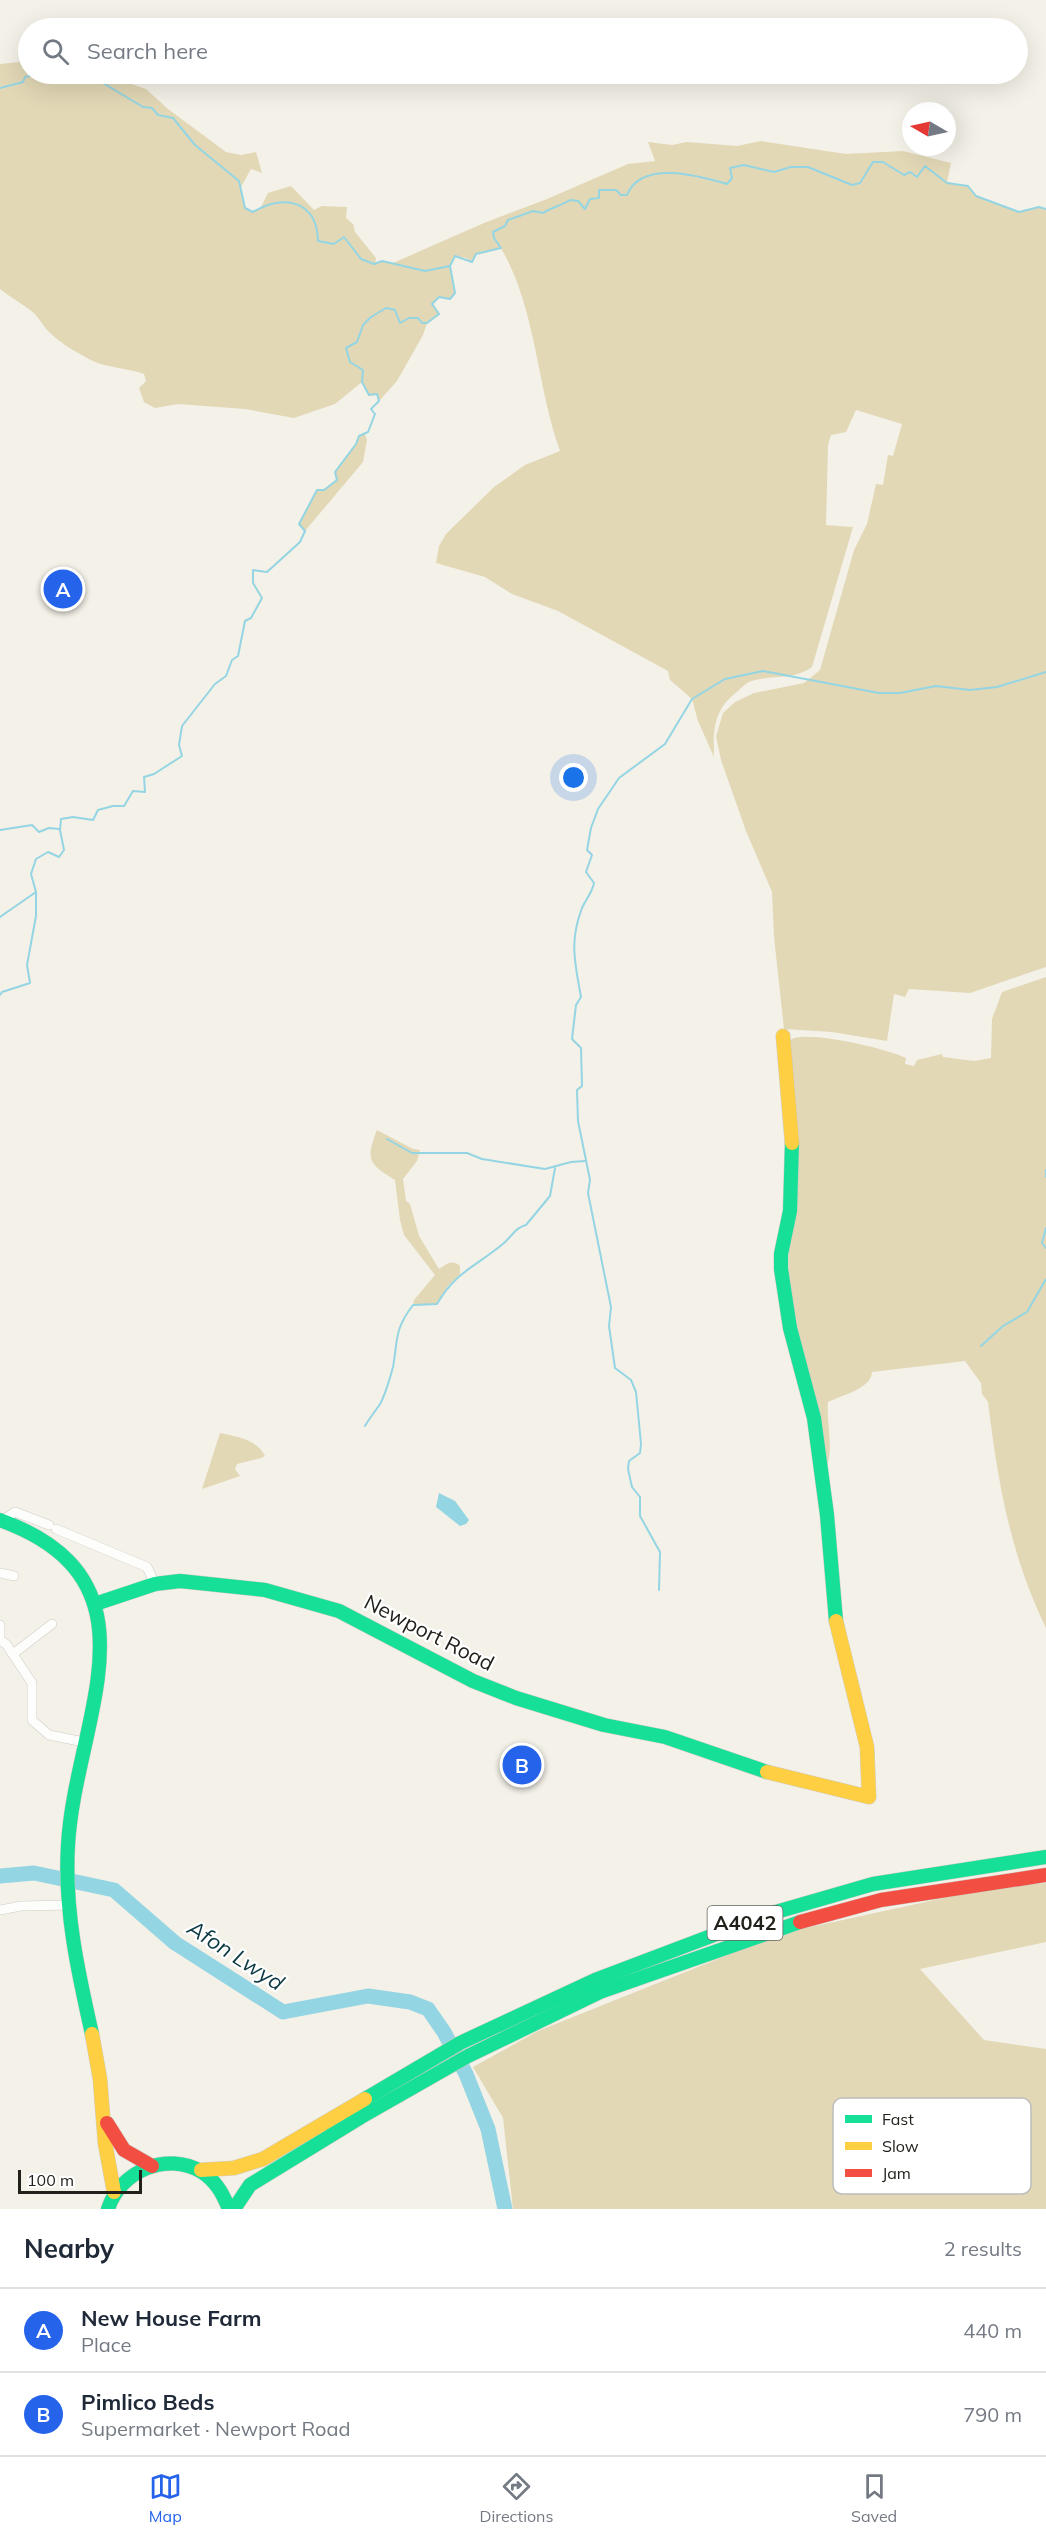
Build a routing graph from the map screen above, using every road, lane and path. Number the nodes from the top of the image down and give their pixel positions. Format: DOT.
graph roads {
  1 [pos="783,1036"];
  2 [pos="1,1520"];
  3 [pos="0,1573"];
  4 [pos="14,1576"];
  5 [pos="155,1584"];
  6 [pos="95,1604"];
  7 [pos="52,1624"];
  8 [pos="0,1625"];
  9 [pos="0,1639"];
  10 [pos="13,1654"];
  11 [pos="84,1742"];
  12 [pos="1046,1857"];
  13 [pos="1046,1875"];
  14 [pos="69,1905"];
  15 [pos="0,1910"];
  16 [pos="105,2120"];
  17 [pos="152,2166"];
  18 [pos="201,2170"];
  19 [pos="114,2192"];
  20 [pos="108,2209"];
  21 [pos="229,2209"];
  22 [pos="234,2209"];
  1 -- 5 [label="main road, Newport Road"];
  2 -- 5 [label="street"];
  2 -- 6 [label="main road"];
  3 -- 4 [label="street"];
  5 -- 6 [label="main road, Newport Road"];
  6 -- 11 [label="main road"];
  7 -- 10 [label="street"];
  8 -- 9 [label="street"];
  9 -- 10 [label="street"];
  10 -- 11 [label="street"];
  11 -- 14 [label="main road"];
  12 -- 18 [label="main road, A4042"];
  13 -- 22 [label="main road, A4042"];
  14 -- 15 [label="street"];
  14 -- 16 [label="main road"];
  16 -- 17 [label="main road"];
  16 -- 19 [label="main road"];
  17 -- 18 [label="main road"];
  17 -- 19 [label="main road"];
  18 -- 21 [label="main road"];
  19 -- 20 [label="main road"];
}
